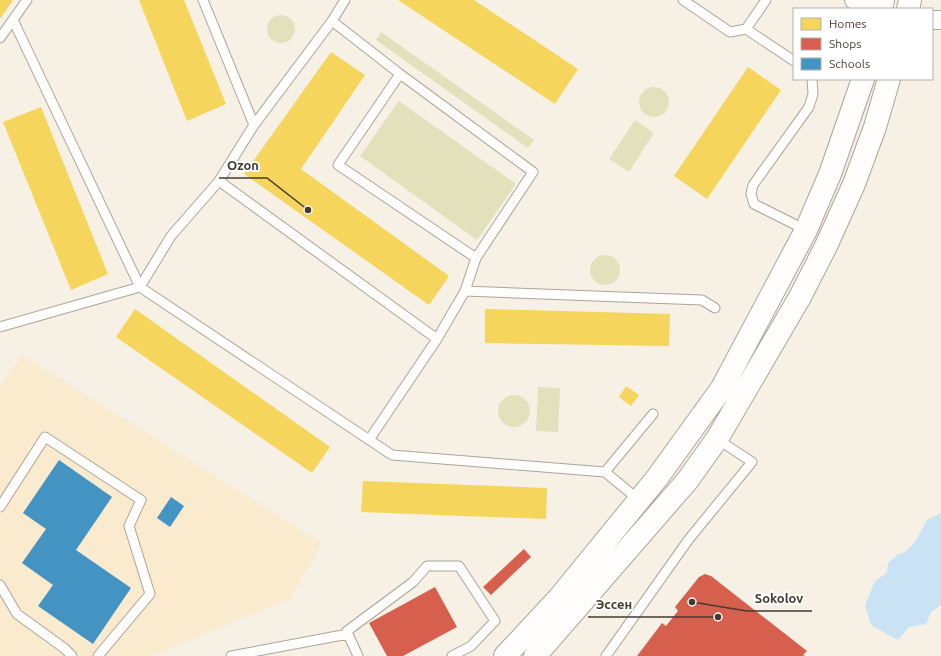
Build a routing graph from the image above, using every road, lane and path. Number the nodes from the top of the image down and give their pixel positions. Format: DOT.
graph roads {
  1 [pos="27,0"];
  2 [pos="203,0"];
  3 [pos="345,0"];
  4 [pos="683,0"];
  5 [pos="766,0"];
  6 [pos="854,0"];
  7 [pos="872,8"];
  8 [pos="13,20"];
  9 [pos="332,21"];
  10 [pos="746,30"];
  11 [pos="0,38"];
  12 [pos="793,60"];
  13 [pos="400,74"];
  14 [pos="812,80"];
  15 [pos="863,80"];
  16 [pos="890,80"];
  17 [pos="254,125"];
  18 [pos="219,181"];
  19 [pos="806,230"];
  20 [pos="476,258"];
  21 [pos="140,287"];
  22 [pos="465,291"];
  23 [pos="715,308"];
  24 [pos="0,327"];
  25 [pos="437,339"];
  26 [pos="653,414"];
  27 [pos="717,439"];
  28 [pos="369,440"];
  29 [pos="605,472"];
  30 [pos="639,500"];
  31 [pos="0,507"];
  32 [pos="0,585"];
  33 [pos="348,634"];
  34 [pos="72,656"];
  35 [pos="98,656"];
  36 [pos="231,656"];
  37 [pos="358,656"];
  38 [pos="452,656"];
  39 [pos="505,656"];
  40 [pos="535,656"];
  41 [pos="606,656"];
  1 -- 8 [label="lane"];
  2 -- 17 [label="lane"];
  3 -- 9 [label="lane"];
  4 -- 10 [label="lane"];
  5 -- 10 [label="lane"];
  6 -- 7 [label="street"];
  8 -- 11 [label="lane"];
  8 -- 21 [label="lane"];
  9 -- 13 [label="lane"];
  9 -- 17 [label="lane"];
  10 -- 12 [label="lane"];
  13 -- 20 [label="lane"];
  13 -- 20 [label="lane"];
  14 -- 19 [label="lane"];
  15 -- 19 [label="street"];
  16 -- 27 [label="street"];
  17 -- 18 [label="lane"];
  18 -- 21 [label="lane"];
  18 -- 25 [label="lane"];
  19 -- 30 [label="street"];
  20 -- 22 [label="lane"];
  21 -- 24 [label="lane"];
  21 -- 28 [label="lane"];
  22 -- 23 [label="lane"];
  22 -- 25 [label="lane"];
  25 -- 28 [label="lane"];
  26 -- 29 [label="lane"];
  27 -- 40 [label="street"];
  27 -- 41 [label="lane"];
  28 -- 29 [label="lane"];
  29 -- 30 [label="lane"];
  30 -- 39 [label="street"];
  31 -- 35 [label="lane"];
  32 -- 34 [label="lane"];
  33 -- 36 [label="lane"];
  33 -- 37 [label="lane"];
  33 -- 38 [label="lane"];
}
